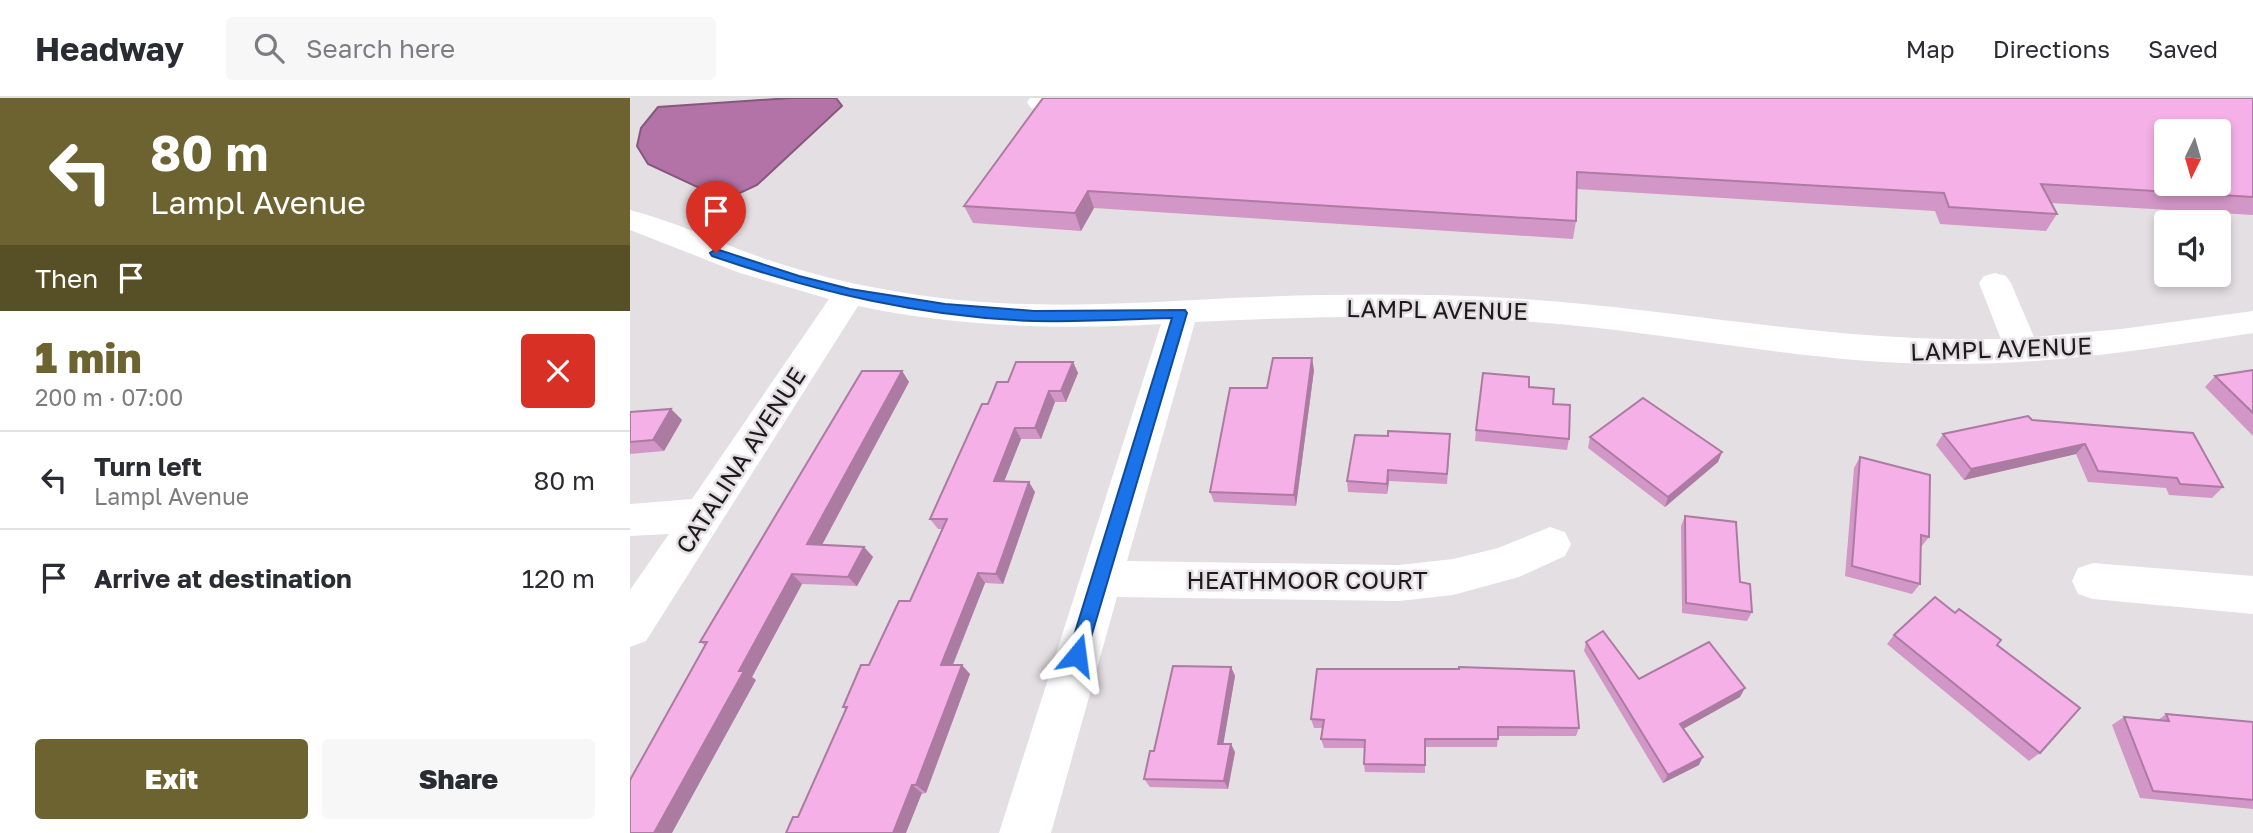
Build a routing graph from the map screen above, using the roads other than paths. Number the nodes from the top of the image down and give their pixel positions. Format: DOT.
graph roads {
  1 [pos="630,219"];
  2 [pos="1994,283"];
  3 [pos="850,293"];
  4 [pos="1181,313"];
  5 [pos="2253,322"];
  6 [pos="2024,351"];
  7 [pos="703,514"];
  8 [pos="630,520"];
  9 [pos="1550,544"];
  10 [pos="1099,579"];
  11 [pos="2093,581"];
  12 [pos="2253,595"];
  13 [pos="630,627"];
  14 [pos="1025,833"];
  1 -- 3 [label="street, LAMPL AVENUE"];
  2 -- 6 [label="street"];
  3 -- 4 [label="street, LAMPL AVENUE"];
  3 -- 7 [label="street, CATALINA AVENUE"];
  4 -- 6 [label="street, LAMPL AVENUE"];
  4 -- 10 [label="street"];
  5 -- 6 [label="street, LAMPL AVENUE"];
  7 -- 8 [label="street"];
  7 -- 13 [label="street, CATALINA AVENUE"];
  9 -- 10 [label="street, HEATHMOOR COURT"];
  10 -- 14 [label="street"];
  11 -- 12 [label="street"];
}
